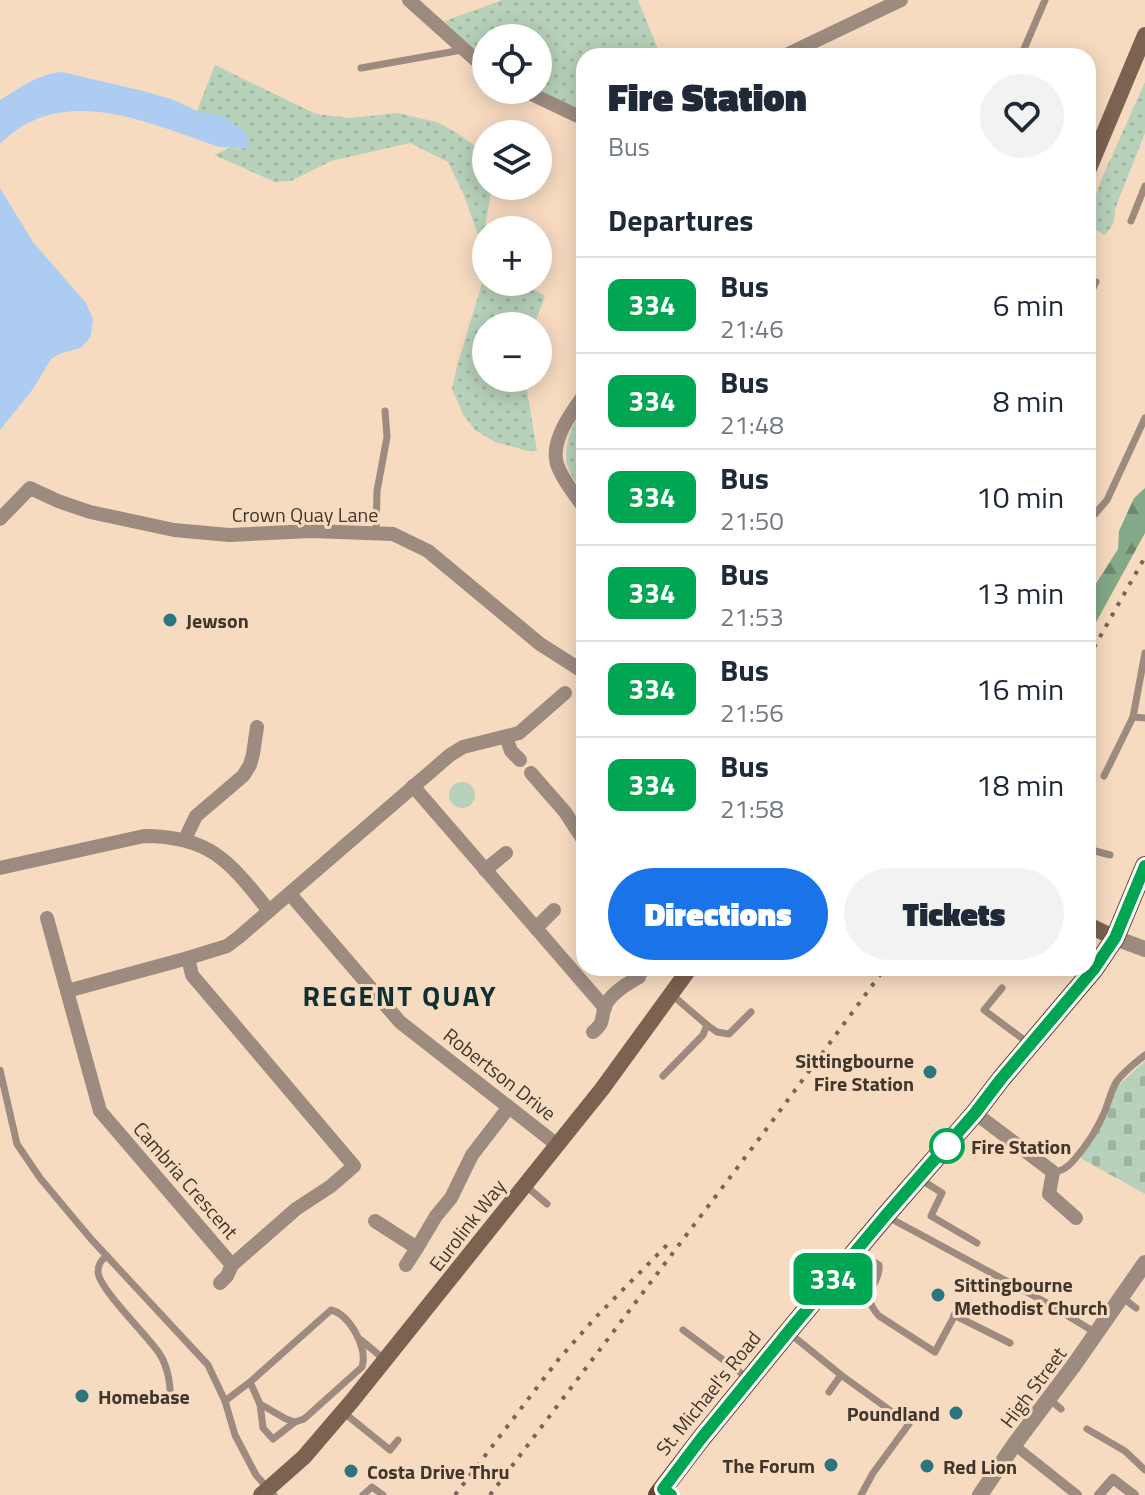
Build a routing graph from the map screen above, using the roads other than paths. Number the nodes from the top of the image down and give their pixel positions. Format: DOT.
graph roads {
  1 [pos="409,0"];
  2 [pos="901,0"];
  3 [pos="1045,0"];
  4 [pos="1145,35"];
  5 [pos="801,48"];
  6 [pos="1024,48"];
  7 [pos="464,50"];
  8 [pos="472,57"];
  9 [pos="361,68"];
  10 [pos="552,104"];
  11 [pos="576,115"];
  12 [pos="1096,152"];
  13 [pos="1145,186"];
  14 [pos="1131,221"];
  15 [pos="576,406"];
  16 [pos="385,411"];
  17 [pos="1145,418"];
  18 [pos="576,496"];
  19 [pos="1096,513"];
  20 [pos="0,519"];
  21 [pos="376,533"];
  22 [pos="1145,653"];
  23 [pos="576,667"];
  24 [pos="565,693"];
  25 [pos="1133,717"];
  26 [pos="1145,718"];
  27 [pos="257,727"];
  28 [pos="506,737"];
  29 [pos="520,760"];
  30 [pos="531,773"];
  31 [pos="1104,776"];
  32 [pos="413,786"];
  33 [pos="576,829"];
  34 [pos="185,839"];
  35 [pos="1096,851"];
  36 [pos="506,853"];
  37 [pos="1110,855"];
  38 [pos="1145,866"];
  39 [pos="0,868"];
  40 [pos="485,870"];
  41 [pos="290,894"];
  42 [pos="554,910"];
  43 [pos="269,911"];
  44 [pos="47,918"];
  45 [pos="536,928"];
  46 [pos="1096,929"];
  47 [pos="1115,938"];
  48 [pos="1145,949"];
  49 [pos="188,958"];
  50 [pos="1096,965"];
  51 [pos="576,974"];
  52 [pos="577,976"];
  53 [pos="684,976"];
  54 [pos="1088,976"];
  55 [pos="639,977"];
  56 [pos="1002,988"];
  57 [pos="67,991"];
  58 [pos="671,994"];
  59 [pos="605,1008"];
  60 [pos="751,1012"];
  61 [pos="707,1025"];
  62 [pos="593,1032"];
  63 [pos="1031,1044"];
  64 [pos="1145,1055"];
  65 [pos="0,1070"];
  66 [pos="663,1076"];
  67 [pos="509,1107"];
  68 [pos="975,1113"];
  69 [pos="556,1144"];
  70 [pos="1053,1172"];
  71 [pos="918,1178"];
  72 [pos="524,1184"];
  73 [pos="547,1204"];
  74 [pos="886,1215"];
  75 [pos="1076,1218"];
  76 [pos="375,1221"];
  77 [pos="977,1243"];
  78 [pos="417,1248"];
  79 [pos="856,1251"];
  80 [pos="107,1256"];
  81 [pos="1145,1263"];
  82 [pos="232,1265"];
  83 [pos="406,1265"];
  84 [pos="220,1283"];
  85 [pos="1121,1297"];
  86 [pos="1136,1308"];
  87 [pos="683,1330"];
  88 [pos="788,1332"];
  89 [pos="1096,1333"];
  90 [pos="359,1339"];
  91 [pos="1010,1343"];
  92 [pos="385,1360"];
  93 [pos="841,1375"];
  94 [pos="749,1379"];
  95 [pos="250,1382"];
  96 [pos="829,1392"];
  97 [pos="225,1401"];
  98 [pos="171,1402"];
  99 [pos="260,1404"];
  100 [pos="343,1412"];
  101 [pos="295,1422"];
  102 [pos="1087,1429"];
  103 [pos="398,1440"];
  104 [pos="1014,1445"];
  105 [pos="1145,1470"];
  106 [pos="268,1493"];
  107 [pos="664,1493"];
  108 [pos="363,1495"];
  109 [pos="383,1495"];
  110 [pos="861,1495"];
  111 [pos="980,1495"];
  112 [pos="1077,1495"];
  113 [pos="1099,1495"];
  114 [pos="1134,1495"];
  1 -- 7 [label="street"];
  2 -- 5 [label="street"];
  3 -- 6 [label="lane"];
  4 -- 12 [label="main road"];
  7 -- 8 [label="street"];
  7 -- 9 [label="lane"];
  10 -- 11 [label="street"];
  13 -- 14 [label="lane"];
  15 -- 18 [label="street"];
  16 -- 21 [label="lane"];
  17 -- 19 [label="lane"];
  20 -- 21 [label="street, Crown Quay Lane"];
  21 -- 23 [label="street, Crown Quay Lane"];
  22 -- 25 [label="lane"];
  24 -- 28 [label="street"];
  25 -- 26 [label="lane"];
  25 -- 31 [label="lane"];
  27 -- 34 [label="street"];
  28 -- 29 [label="street"];
  28 -- 32 [label="street"];
  30 -- 33 [label="street"];
  32 -- 40 [label="street"];
  32 -- 41 [label="street"];
  34 -- 39 [label="street"];
  34 -- 43 [label="street"];
  35 -- 37 [label="lane"];
  36 -- 40 [label="street"];
  38 -- 47 [label="main road, St. Michael's Road"];
  40 -- 45 [label="street"];
  41 -- 43 [label="street"];
  41 -- 67 [label="street, Robertson Drive"];
  42 -- 45 [label="street"];
  43 -- 49 [label="street"];
  44 -- 57 [label="street, Cambria Crescent"];
  45 -- 51 [label="street"];
  46 -- 47 [label="main road"];
  47 -- 48 [label="street"];
  47 -- 50 [label="main road, St. Michael's Road"];
  49 -- 57 [label="street"];
  49 -- 82 [label="street, Cambria Crescent"];
  52 -- 59 [label="street"];
  53 -- 58 [label="main road, Eurolink Way"];
  54 -- 63 [label="main road, St. Michael's Road"];
  55 -- 59 [label="street"];
  56 -- 63 [label="lane"];
  57 -- 82 [label="street, Cambria Crescent"];
  58 -- 61 [label="lane"];
  58 -- 69 [label="main road, Eurolink Way"];
  59 -- 62 [label="street"];
  60 -- 61 [label="lane"];
  61 -- 66 [label="lane"];
  63 -- 68 [label="main road, St. Michael's Road"];
  64 -- 70 [label="lane"];
  65 -- 80 [label="lane"];
  67 -- 69 [label="street, Robertson Drive"];
  67 -- 78 [label="street"];
  68 -- 70 [label="street"];
  68 -- 71 [label="main road, St. Michael's Road"];
  69 -- 72 [label="main road, Eurolink Way"];
  70 -- 75 [label="street"];
  71 -- 74 [label="main road, St. Michael's Road"];
  71 -- 77 [label="lane"];
  72 -- 73 [label="lane"];
  72 -- 92 [label="main road, Eurolink Way"];
  74 -- 79 [label="main road, St. Michael's Road"];
  74 -- 89 [label="lane"];
  76 -- 78 [label="street"];
  78 -- 83 [label="street"];
  79 -- 88 [label="main road, St. Michael's Road"];
  79 -- 91 [label="lane"];
  80 -- 97 [label="lane"];
  80 -- 98 [label="lane"];
  81 -- 85 [label="street, High Street"];
  82 -- 84 [label="street"];
  85 -- 86 [label="lane"];
  85 -- 89 [label="street, High Street"];
  87 -- 94 [label="lane"];
  88 -- 93 [label="lane"];
  88 -- 94 [label="main road, St. Michael's Road"];
  89 -- 104 [label="street, High Street"];
  90 -- 92 [label="lane"];
  90 -- 95 [label="lane"];
  90 -- 101 [label="lane"];
  92 -- 100 [label="main road, Eurolink Way"];
  93 -- 96 [label="lane"];
  93 -- 110 [label="lane"];
  94 -- 107 [label="main road, St. Michael's Road"];
  95 -- 97 [label="lane"];
  95 -- 99 [label="lane"];
  97 -- 106 [label="lane"];
  99 -- 101 [label="lane"];
  99 -- 101 [label="lane"];
  100 -- 103 [label="lane"];
  100 -- 106 [label="main road, Eurolink Way"];
  102 -- 105 [label="lane"];
  104 -- 111 [label="street, High Street"];
  104 -- 112 [label="street"];
  108 -- 109 [label="lane"];
  113 -- 114 [label="street"];
}
